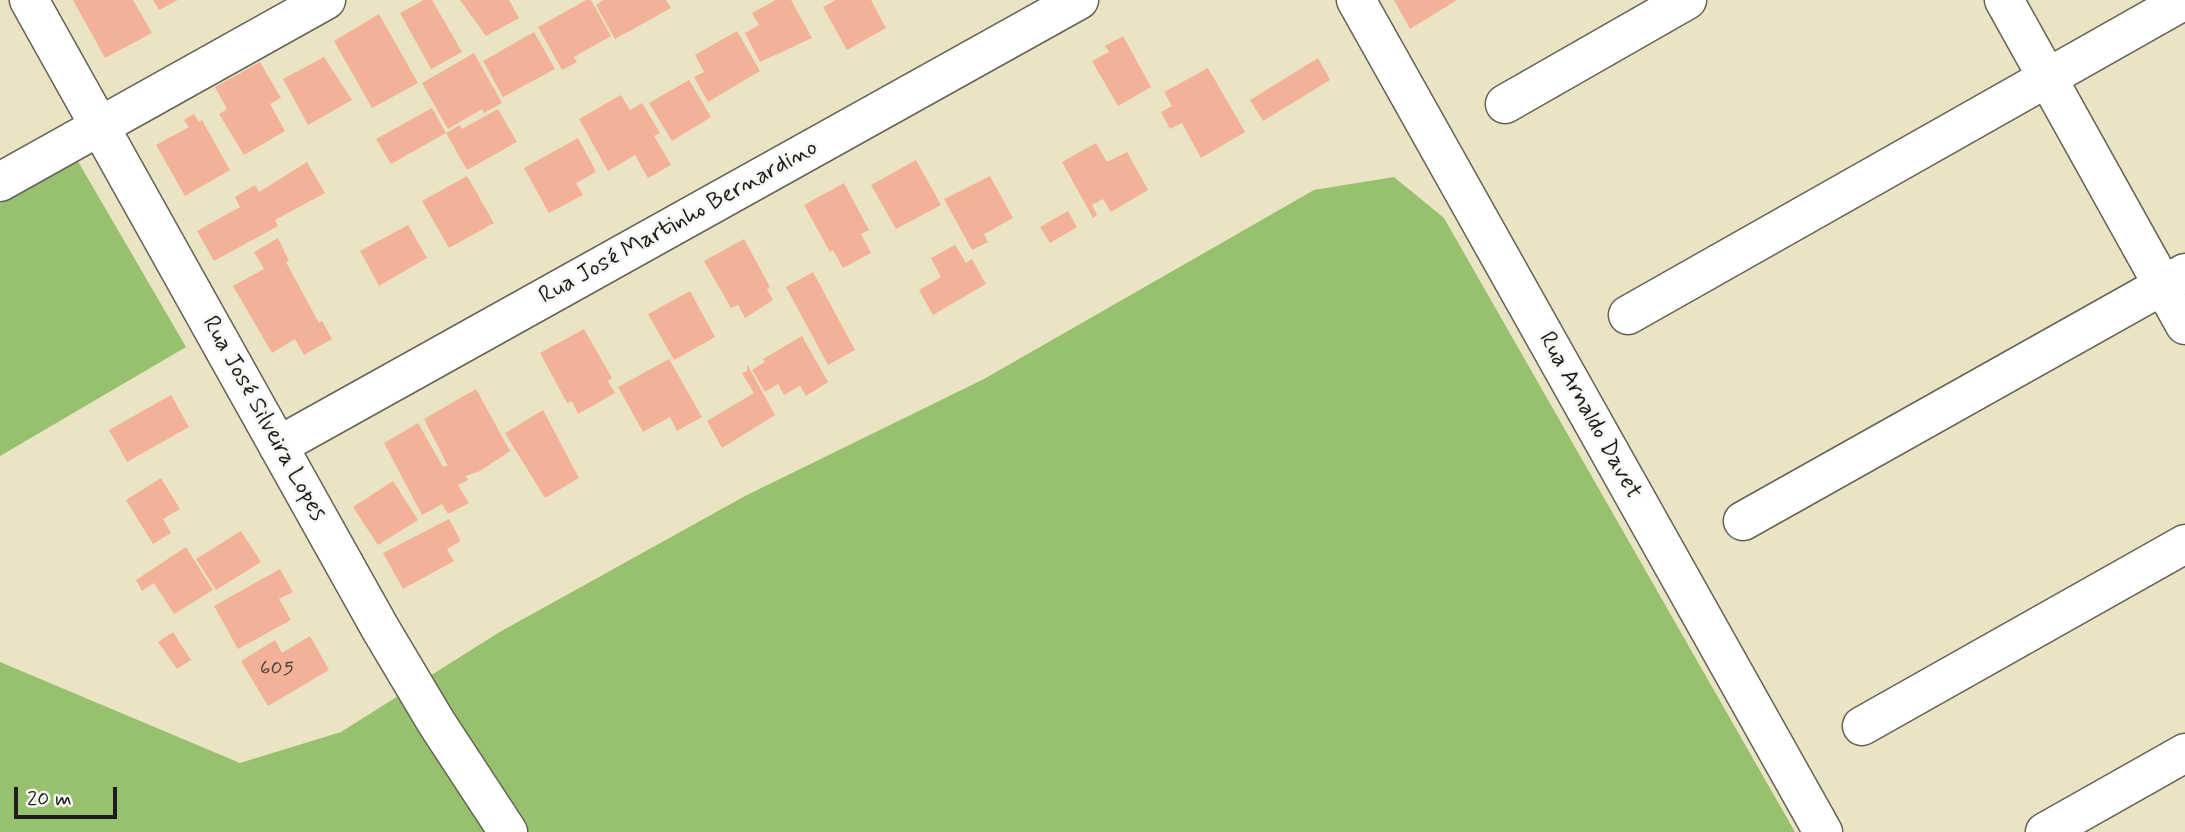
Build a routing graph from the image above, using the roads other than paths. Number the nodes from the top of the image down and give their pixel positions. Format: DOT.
graph roads {
  1 [pos="29,0"];
  2 [pos="327,0"];
  3 [pos="1079,0"];
  4 [pos="1356,0"];
  5 [pos="1687,0"];
  6 [pos="2004,0"];
  7 [pos="2032,0"];
  8 [pos="2185,0"];
  9 [pos="2058,72"];
  10 [pos="1505,104"];
  11 [pos="100,127"];
  12 [pos="0,182"];
  13 [pos="2179,277"];
  14 [pos="1628,316"];
  15 [pos="2185,325"];
  16 [pos="278,446"];
  17 [pos="1742,521"];
  18 [pos="2185,544"];
  19 [pos="1862,726"];
  20 [pos="2185,753"];
  21 [pos="509,832"];
  22 [pos="1823,832"];
  23 [pos="2045,832"];
  1 -- 11 [label="street, Rua José Silveira Lopes"];
  2 -- 11 [label="street"];
  3 -- 16 [label="street, Rua José Martinho Bernardino"];
  4 -- 22 [label="street, Rua Arnaldo Davet"];
  5 -- 10 [label="street"];
  6 -- 9 [label="street"];
  7 -- 9 [label="street"];
  8 -- 9 [label="street"];
  9 -- 13 [label="street"];
  9 -- 14 [label="street"];
  11 -- 12 [label="street"];
  11 -- 16 [label="street, Rua José Silveira Lopes"];
  13 -- 15 [label="street"];
  13 -- 17 [label="street"];
  16 -- 21 [label="street, Rua José Silveira Lopes"];
  18 -- 19 [label="street"];
  20 -- 23 [label="street"];
}
